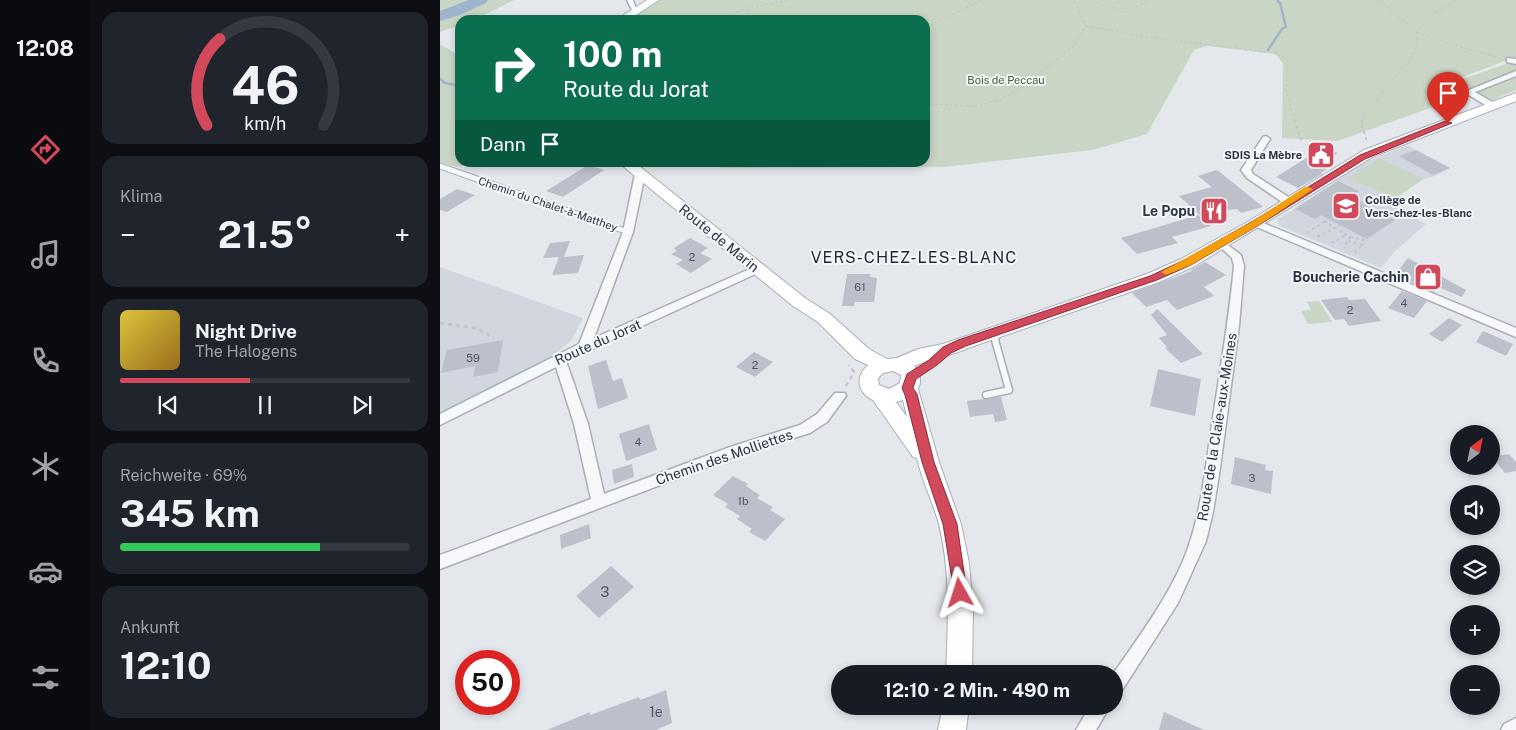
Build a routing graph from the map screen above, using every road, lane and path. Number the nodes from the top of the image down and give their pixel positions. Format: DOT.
graph roads {
  1 [pos="630,0"];
  2 [pos="654,0"];
  3 [pos="788,0"];
  4 [pos="983,0"];
  5 [pos="1074,0"];
  6 [pos="1087,0"];
  7 [pos="1147,0"];
  8 [pos="1380,0"];
  9 [pos="1456,0"];
  10 [pos="635,11"];
  11 [pos="629,15"];
  12 [pos="732,15"];
  13 [pos="930,25"];
  14 [pos="1086,26"];
  15 [pos="1417,32"];
  16 [pos="1513,61"];
  17 [pos="1516,73"];
  18 [pos="1516,97"];
  19 [pos="930,104"];
  20 [pos="1493,106"];
  21 [pos="1266,139"];
  22 [pos="1368,141"];
  23 [pos="1301,142"];
  24 [pos="440,166"];
  25 [pos="631,167"];
  26 [pos="640,174"];
  27 [pos="1289,202"];
  28 [pos="1374,210"];
  29 [pos="1324,221"];
  30 [pos="1256,223"];
  31 [pos="1340,225"];
  32 [pos="1335,228"];
  33 [pos="628,232"];
  34 [pos="1303,236"];
  35 [pos="1348,236"];
  36 [pos="1316,237"];
  37 [pos="1348,241"];
  38 [pos="1221,243"];
  39 [pos="1331,243"];
  40 [pos="1363,245"];
  41 [pos="1344,248"];
  42 [pos="1355,252"];
  43 [pos="758,269"];
  44 [pos="440,324"];
  45 [pos="998,332"];
  46 [pos="1516,333"];
  47 [pos="494,338"];
  48 [pos="584,347"];
  49 [pos="559,358"];
  50 [pos="846,362"];
  51 [pos="894,374"];
  52 [pos="880,395"];
  53 [pos="986,395"];
  54 [pos="840,396"];
  55 [pos="440,420"];
  56 [pos="928,462"];
  57 [pos="599,502"];
  58 [pos="440,562"];
  59 [pos="959,665"];
  60 [pos="1123,674"];
  61 [pos="954,715"];
  62 [pos="1095,715"];
  63 [pos="1516,727"];
  64 [pos="952,730"];
  65 [pos="1085,730"];
  66 [pos="1510,730"];
  1 -- 10 [label="street"];
  2 -- 10 [label="main road"];
  3 -- 12 [label="path"];
  4 -- 13 [label="path"];
  5 -- 14 [label="path"];
  6 -- 7 [label="path"];
  8 -- 15 [label="path"];
  9 -- 15 [label="path"];
  10 -- 11 [label="main road"];
  14 -- 19 [label="path"];
  14 -- 23 [label="path"];
  15 -- 16 [label="path"];
  15 -- 22 [label="path"];
  17 -- 20 [label="street"];
  18 -- 20 [label="street"];
  20 -- 27 [label="main road"];
  21 -- 27 [label="street"];
  24 -- 33 [label="lane, Chemin du Chalet-à-Matthey"];
  25 -- 26 [label="main road, Route de Marin"];
  26 -- 33 [label="street"];
  26 -- 43 [label="main road, Route de Marin"];
  27 -- 30 [label="main road"];
  28 -- 29 [label="path"];
  29 -- 32 [label="path"];
  29 -- 34 [label="path"];
  30 -- 38 [label="main road"];
  30 -- 46 [label="street"];
  31 -- 32 [label="path"];
  32 -- 35 [label="path"];
  32 -- 36 [label="path"];
  33 -- 48 [label="street"];
  35 -- 37 [label="path"];
  35 -- 39 [label="path"];
  35 -- 40 [label="path"];
  37 -- 40 [label="path"];
  37 -- 41 [label="path"];
  38 -- 45 [label="main road"];
  38 -- 60 [label="street, Route de la Claie-aux-Moines"];
  40 -- 42 [label="path"];
  43 -- 48 [label="street, Route du Jorat"];
  43 -- 51 [label="main road, Route de Marin"];
  44 -- 47 [label="path"];
  45 -- 51 [label="main road"];
  45 -- 53 [label="lane"];
  48 -- 49 [label="street, Route du Jorat"];
  49 -- 55 [label="street, Route du Jorat"];
  49 -- 57 [label="street"];
  50 -- 54 [label="path"];
  51 -- 52 [label="main road"];
  51 -- 52 [label="main road"];
  51 -- 56 [label="main road"];
  52 -- 56 [label="main road"];
  54 -- 57 [label="street, Chemin des Molliettes"];
  56 -- 59 [label="main road"];
  57 -- 58 [label="street, Chemin des Molliettes"];
  61 -- 64 [label="main road"];
  62 -- 65 [label="street"];
  63 -- 66 [label="street"];
}
